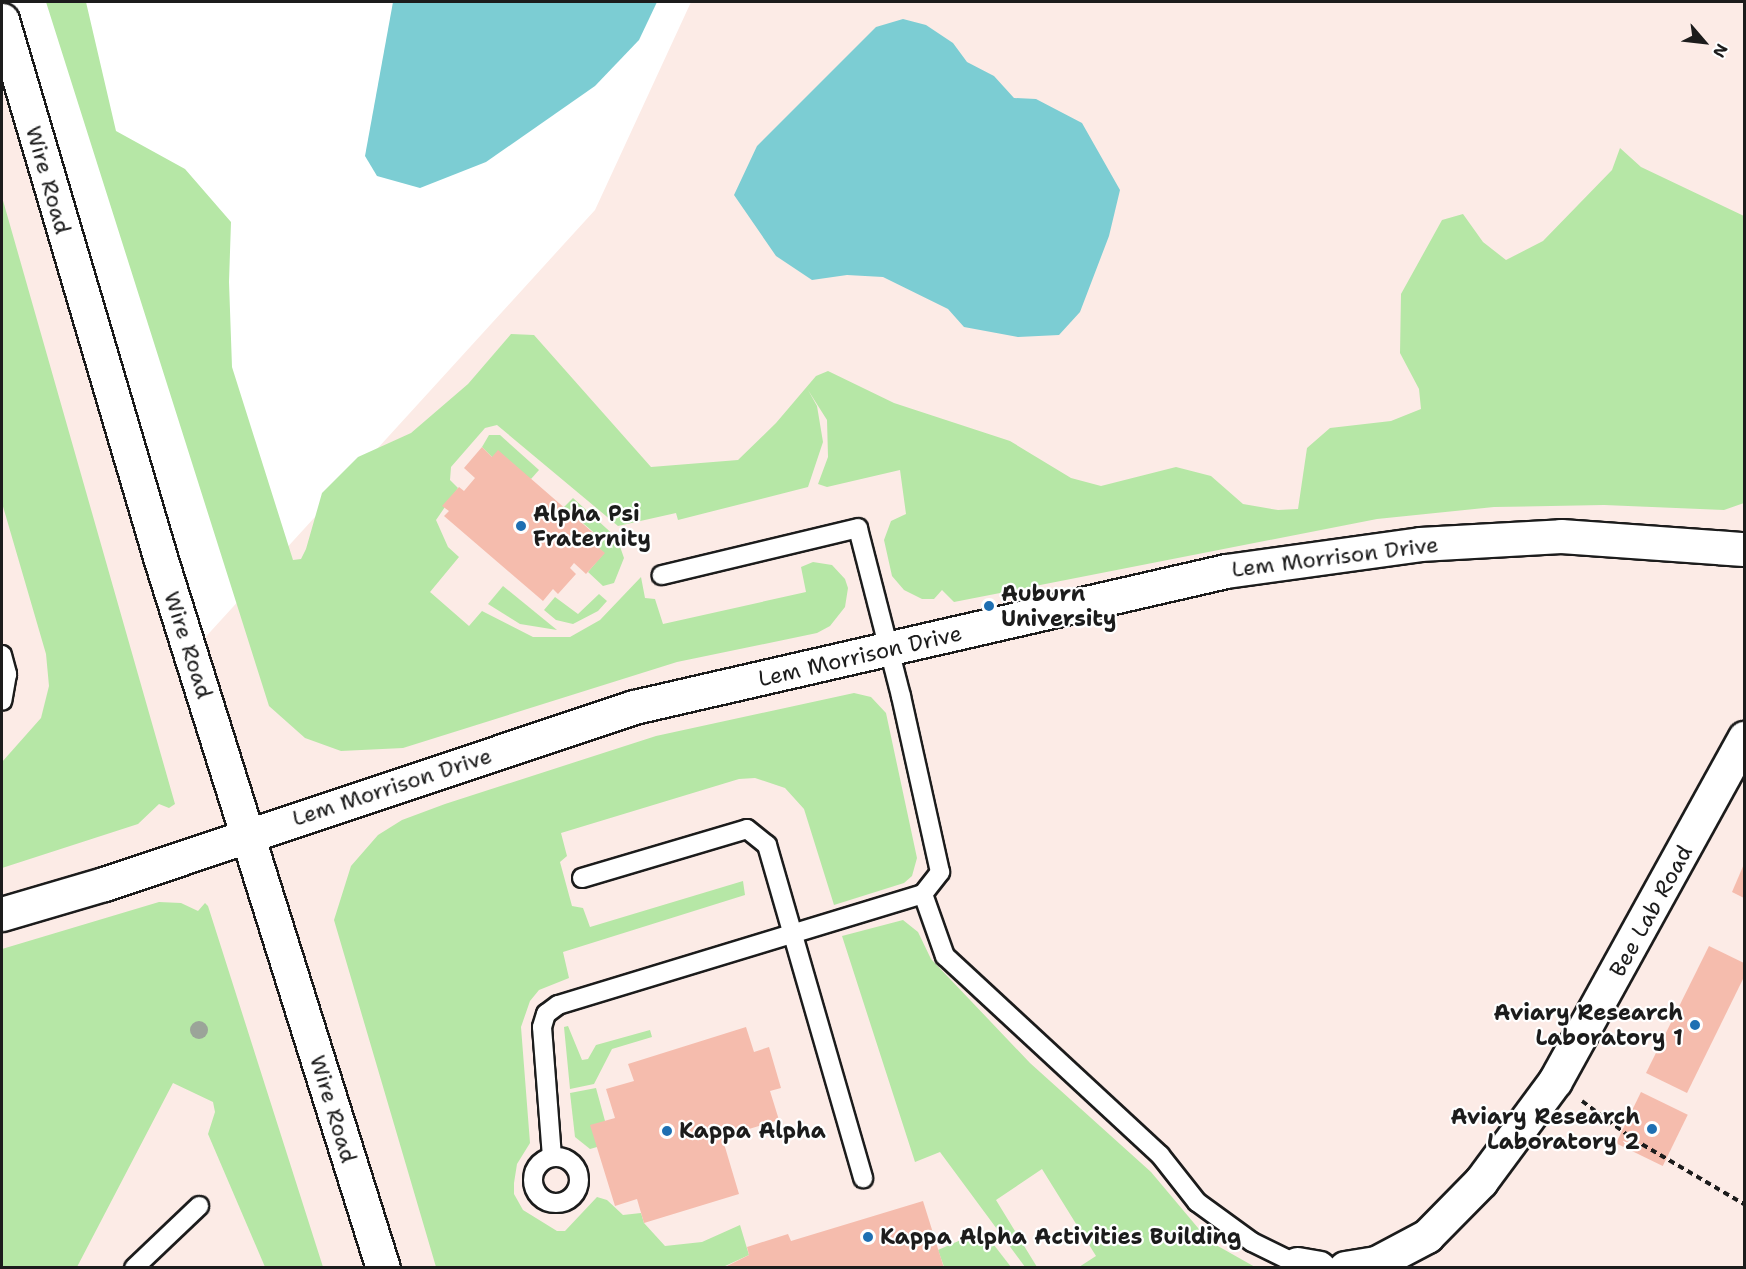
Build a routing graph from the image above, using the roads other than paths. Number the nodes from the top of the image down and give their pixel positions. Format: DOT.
graph roads {
  1 [pos="2,20"];
  2 [pos="1744,549"];
  3 [pos="662,575"];
  4 [pos="888,650"];
  5 [pos="2,655"];
  6 [pos="2,701"];
  7 [pos="1744,738"];
  8 [pos="248,835"];
  9 [pos="582,878"];
  10 [pos="923,894"];
  11 [pos="2,914"];
  12 [pos="794,935"];
  13 [pos="552,1157"];
  14 [pos="863,1178"];
  15 [pos="199,1206"];
  16 [pos="1308,1266"];
  17 [pos="134,1268"];
  18 [pos="383,1268"];
  19 [pos="1345,1268"];
  1 -- 8 [label="street, Wire Road"];
  2 -- 4 [label="street, Lem Morrison Drive"];
  3 -- 4 [label="lane"];
  4 -- 8 [label="street, Lem Morrison Drive"];
  4 -- 10 [label="lane"];
  5 -- 6 [label="lane"];
  7 -- 19 [label="street, Bee Lab Road"];
  8 -- 11 [label="street, Lem Morrison Drive"];
  8 -- 18 [label="street, Wire Road"];
  9 -- 12 [label="lane"];
  10 -- 12 [label="lane"];
  10 -- 16 [label="lane"];
  12 -- 13 [label="lane"];
  12 -- 14 [label="lane"];
  15 -- 17 [label="lane"];
}
